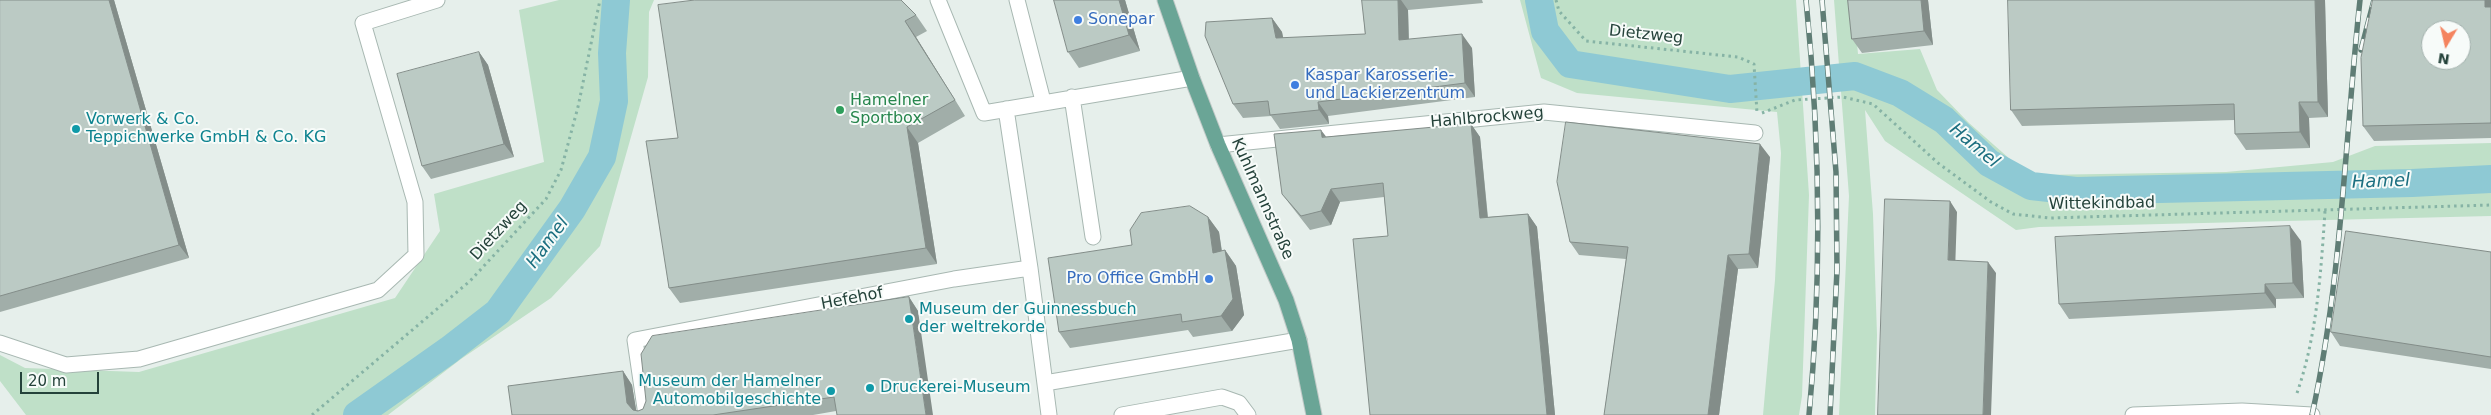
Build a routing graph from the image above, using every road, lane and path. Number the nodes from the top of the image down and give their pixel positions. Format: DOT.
graph roads {
  1 [pos="437,0"];
  2 [pos="600,0"];
  3 [pos="938,0"];
  4 [pos="1017,0"];
  5 [pos="1166,0"];
  6 [pos="1556,0"];
  7 [pos="1192,78"];
  8 [pos="1072,97"];
  9 [pos="1044,101"];
  10 [pos="1006,109"];
  11 [pos="1757,115"];
  12 [pos="1755,133"];
  13 [pos="1218,144"];
  14 [pos="2491,205"];
  15 [pos="2325,211"];
  16 [pos="1093,236"];
  17 [pos="1030,268"];
  18 [pos="1298,340"];
  19 [pos="0,343"];
  20 [pos="1045,383"];
  21 [pos="2290,413"];
  22 [pos="312,415"];
  23 [pos="646,415"];
  24 [pos="1050,415"];
  25 [pos="1122,415"];
  26 [pos="1248,415"];
  27 [pos="1314,415"];
  28 [pos="2133,415"];
  29 [pos="2312,415"];
  1 -- 19 [label="street"];
  2 -- 22 [label="path, Dietzweg"];
  3 -- 10 [label="street"];
  4 -- 9 [label="street"];
  5 -- 7 [label="main road, Kuhlmannstraße"];
  6 -- 11 [label="path, Dietzweg"];
  7 -- 8 [label="street"];
  7 -- 13 [label="main road, Kuhlmannstraße"];
  8 -- 9 [label="street"];
  8 -- 16 [label="street"];
  9 -- 10 [label="street"];
  10 -- 17 [label="street"];
  11 -- 15 [label="path, Wittekindbad"];
  12 -- 13 [label="street, Hahlbrockweg"];
  13 -- 18 [label="main road, Kuhlmannstraße"];
  14 -- 15 [label="path, Wittekindbad"];
  15 -- 21 [label="path"];
  17 -- 20 [label="street"];
  17 -- 23 [label="street, Hefehof"];
  18 -- 20 [label="street"];
  18 -- 27 [label="main road, Kuhlmannstraße"];
  20 -- 24 [label="street"];
  21 -- 28 [label="street"];
  21 -- 29 [label="street"];
  25 -- 26 [label="street"];
}
